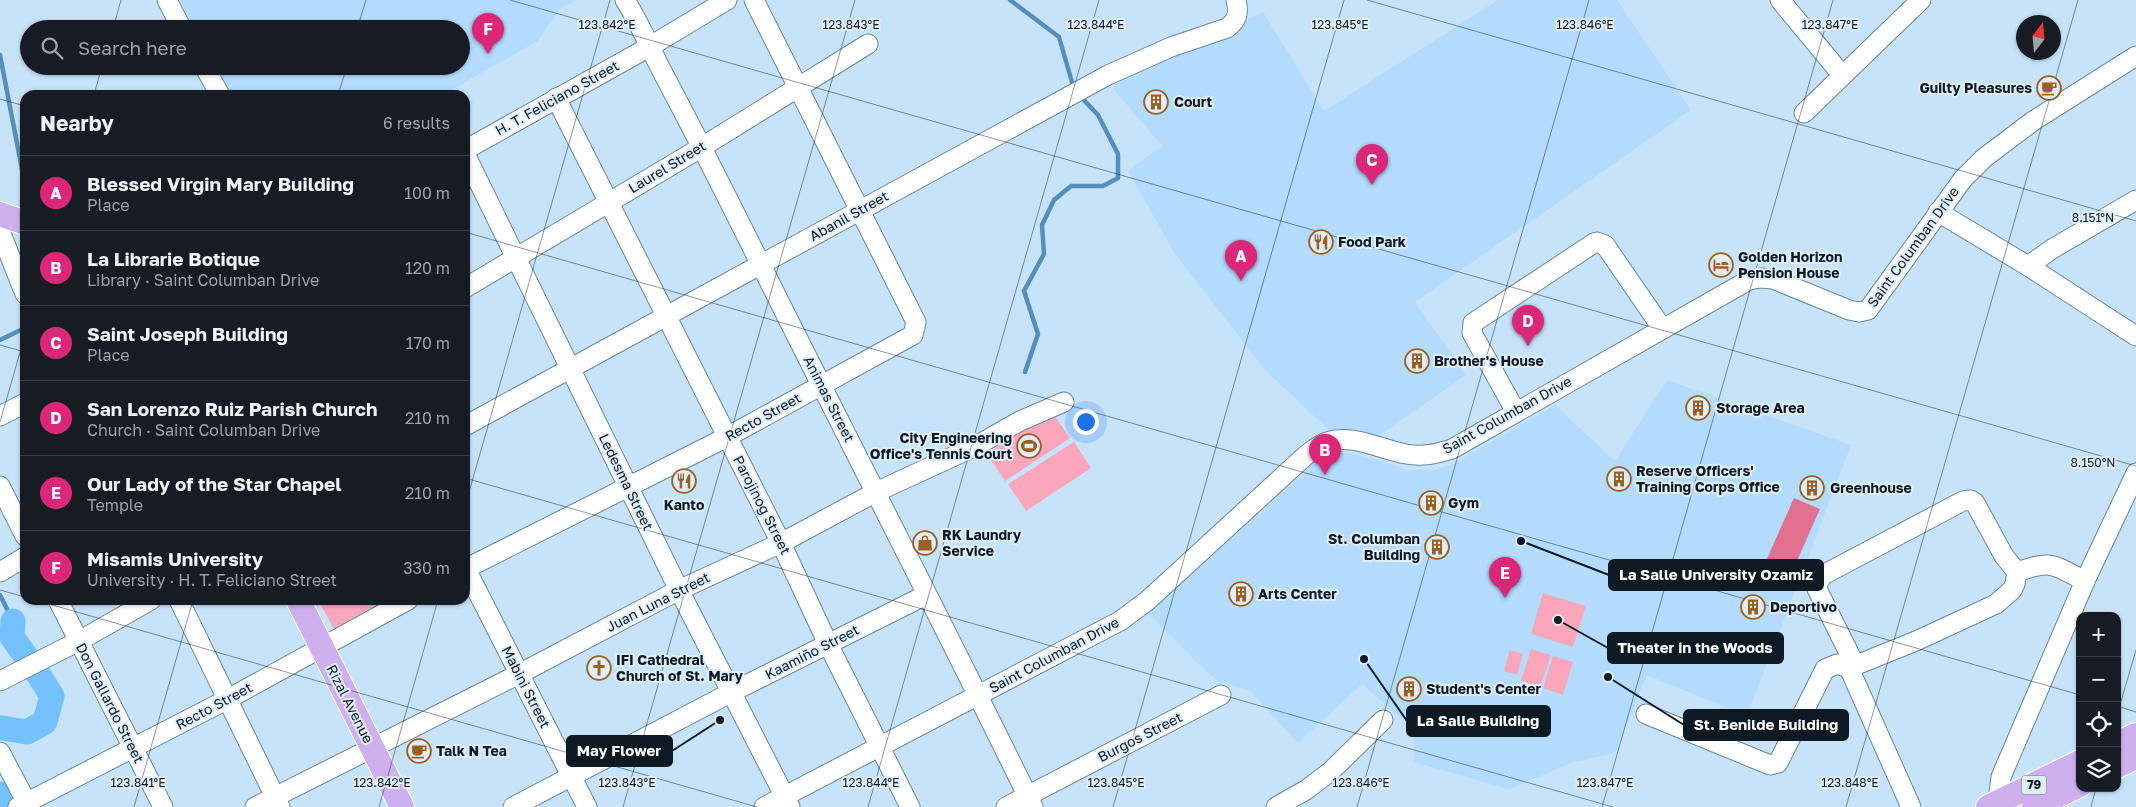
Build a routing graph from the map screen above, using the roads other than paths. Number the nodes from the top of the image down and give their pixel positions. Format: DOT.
graph roads {
  1 [pos="167,0"];
  2 [pos="625,0"];
  3 [pos="727,0"];
  4 [pos="754,0"];
  5 [pos="1780,0"];
  6 [pos="1921,0"];
  7 [pos="1237,8"];
  8 [pos="177,20"];
  9 [pos="868,44"];
  10 [pos="649,47"];
  11 [pos="2136,56"];
  12 [pos="209,75"];
  13 [pos="1842,75"];
  14 [pos="797,88"];
  15 [pos="217,90"];
  16 [pos="556,98"];
  17 [pos="1804,113"];
  18 [pos="470,147"];
  19 [pos="702,147"];
  20 [pos="470,164"];
  21 [pos="2136,200"];
  22 [pos="608,202"];
  23 [pos="858,210"];
  24 [pos="1938,212"];
  25 [pos="0,214"];
  26 [pos="20,222"];
  27 [pos="0,231"];
  28 [pos="515,257"];
  29 [pos="761,265"];
  30 [pos="2028,266"];
  31 [pos="20,281"];
  32 [pos="470,285"];
  33 [pos="665,316"];
  34 [pos="1662,328"];
  35 [pos="2136,336"];
  36 [pos="570,369"];
  37 [pos="821,384"];
  38 [pos="1064,402"];
  39 [pos="20,406"];
  40 [pos="1516,412"];
  41 [pos="0,416"];
  42 [pos="470,423"];
  43 [pos="727,437"];
  44 [pos="2136,473"];
  45 [pos="0,486"];
  46 [pos="629,488"];
  47 [pos="876,492"];
  48 [pos="20,526"];
  49 [pos="781,543"];
  50 [pos="20,560"];
  51 [pos="470,566"];
  52 [pos="0,572"];
  53 [pos="2017,572"];
  54 [pos="470,578"];
  55 [pos="2085,581"];
  56 [pos="679,590"];
  57 [pos="926,595"];
  58 [pos="60,605"];
  59 [pos="141,605"];
  60 [pos="181,605"];
  61 [pos="300,605"];
  62 [pos="399,605"];
  63 [pos="78,641"];
  64 [pos="828,644"];
  65 [pos="320,647"];
  66 [pos="1852,667"];
  67 [pos="519,674"];
  68 [pos="0,681"];
  69 [pos="730,693"];
  70 [pos="1221,695"];
  71 [pos="977,696"];
  72 [pos="228,699"];
  73 [pos="1646,714"];
  74 [pos="1383,720"];
  75 [pos="2136,735"];
  76 [pos="2121,742"];
  77 [pos="133,748"];
  78 [pos="879,748"];
  79 [pos="372,749"];
  80 [pos="0,752"];
  81 [pos="2136,757"];
  82 [pos="2076,764"];
  83 [pos="2121,764"];
  84 [pos="571,776"];
  85 [pos="2076,786"];
  86 [pos="1030,801"];
  87 [pos="278,802"];
  88 [pos="787,802"];
  89 [pos="1998,805"];
  90 [pos="25,806"];
  91 [pos="163,807"];
  92 [pos="255,807"];
  93 [pos="402,807"];
  94 [pos="513,807"];
  95 [pos="588,807"];
  96 [pos="764,807"];
  97 [pos="910,807"];
  98 [pos="1006,807"];
  99 [pos="1276,807"];
  100 [pos="1911,807"];
  101 [pos="2034,807"];
  1 -- 8 [label="street"];
  2 -- 10 [label="street, Animas Street"];
  3 -- 10 [label="street, H. T. Feliciano Street"];
  4 -- 14 [label="street, Recto Street"];
  5 -- 13 [label="street"];
  6 -- 13 [label="street"];
  7 -- 23 [label="street, Abanil Street"];
  9 -- 14 [label="street, Laurel Street"];
  10 -- 16 [label="street, H. T. Feliciano Street"];
  10 -- 19 [label="street, Animas Street"];
  11 -- 24 [label="street, Saint Columban Drive"];
  12 -- 15 [label="street"];
  13 -- 17 [label="street"];
  14 -- 19 [label="street, Laurel Street"];
  14 -- 23 [label="street, Recto Street"];
  16 -- 18 [label="street, H. T. Feliciano Street"];
  16 -- 22 [label="street, Parojinog Street"];
  19 -- 22 [label="street, Laurel Street"];
  19 -- 29 [label="street, Animas Street"];
  20 -- 28 [label="street, Ledesma Street"];
  21 -- 30 [label="street"];
  22 -- 28 [label="street, Laurel Street"];
  22 -- 33 [label="street, Parojinog Street"];
  23 -- 29 [label="street, Abanil Street"];
  23 -- 37 [label="street, Recto Street"];
  24 -- 30 [label="street"];
  24 -- 34 [label="street, Saint Columban Drive"];
  25 -- 26 [label="main road"];
  27 -- 31 [label="street"];
  28 -- 32 [label="street, Laurel Street"];
  28 -- 36 [label="street, Ledesma Street"];
  29 -- 33 [label="street, Abanil Street"];
  29 -- 37 [label="street, Animas Street"];
  30 -- 35 [label="street"];
  33 -- 36 [label="street, Abanil Street"];
  33 -- 43 [label="street, Parojinog Street"];
  34 -- 40 [label="street, Saint Columban Drive"];
  34 -- 40 [label="street"];
  36 -- 42 [label="street, Abanil Street"];
  36 -- 46 [label="street, Ledesma Street"];
  37 -- 43 [label="street, Recto Street"];
  37 -- 47 [label="street, Animas Street"];
  38 -- 47 [label="street, Juan Luna Street"];
  39 -- 41 [label="street"];
  40 -- 71 [label="street, Saint Columban Drive"];
  43 -- 46 [label="street, Recto Street"];
  43 -- 49 [label="street, Parojinog Street"];
  44 -- 55 [label="street"];
  45 -- 48 [label="street"];
  46 -- 51 [label="street, Recto Street"];
  46 -- 56 [label="street, Ledesma Street"];
  47 -- 49 [label="street, Juan Luna Street"];
  47 -- 57 [label="street, Animas Street"];
  49 -- 56 [label="street, Juan Luna Street"];
  49 -- 64 [label="street, Parojinog Street"];
  50 -- 52 [label="street"];
  53 -- 55 [label="street"];
  53 -- 66 [label="street"];
  53 -- 66 [label="street"];
  54 -- 67 [label="street, Mabini Street"];
  55 -- 89 [label="street"];
  56 -- 67 [label="street, Juan Luna Street"];
  56 -- 69 [label="street, Ledesma Street"];
  57 -- 64 [label="street, Kaamiño Street"];
  57 -- 71 [label="street, Animas Street"];
  58 -- 63 [label="street, Don Gallardo Street"];
  59 -- 63 [label="street"];
  60 -- 72 [label="street"];
  61 -- 65 [label="main road, Rizal Avenue"];
  62 -- 65 [label="street, Recto Street"];
  63 -- 68 [label="street"];
  63 -- 77 [label="street, Don Gallardo Street"];
  64 -- 69 [label="street, Kaamiño Street"];
  64 -- 78 [label="street, Parojinog Street"];
  65 -- 72 [label="street, Recto Street"];
  65 -- 79 [label="main road, Rizal Avenue"];
  66 -- 73 [label="street"];
  66 -- 100 [label="street"];
  67 -- 79 [label="street, Juan Luna Street"];
  67 -- 84 [label="street, Mabini Street"];
  69 -- 84 [label="street, Kaamiño Street"];
  69 -- 88 [label="street, Ledesma Street"];
  70 -- 86 [label="street, Burgos Street"];
  71 -- 78 [label="street, Saint Columban Drive"];
  71 -- 86 [label="street, Animas Street"];
  72 -- 77 [label="street, Recto Street"];
  72 -- 87 [label="street"];
  74 -- 99 [label="street"];
  75 -- 76 [label="main road"];
  77 -- 90 [label="street, Recto Street"];
  77 -- 91 [label="street, Don Gallardo Street"];
  78 -- 88 [label="street, Saint Columban Drive"];
  78 -- 97 [label="street, Parojinog Street"];
  79 -- 87 [label="street, Juan Luna Street"];
  79 -- 93 [label="main road, Rizal Avenue"];
  80 -- 90 [label="street"];
  81 -- 83 [label="main road"];
  82 -- 89 [label="main road, 79"];
  84 -- 94 [label="street, Kaamiño Street"];
  84 -- 95 [label="street, Mabini Street"];
  85 -- 101 [label="main road, 79"];
  86 -- 98 [label="street, Burgos Street"];
  87 -- 92 [label="street, Juan Luna Street"];
  88 -- 96 [label="street, Saint Columban Drive"];
}
